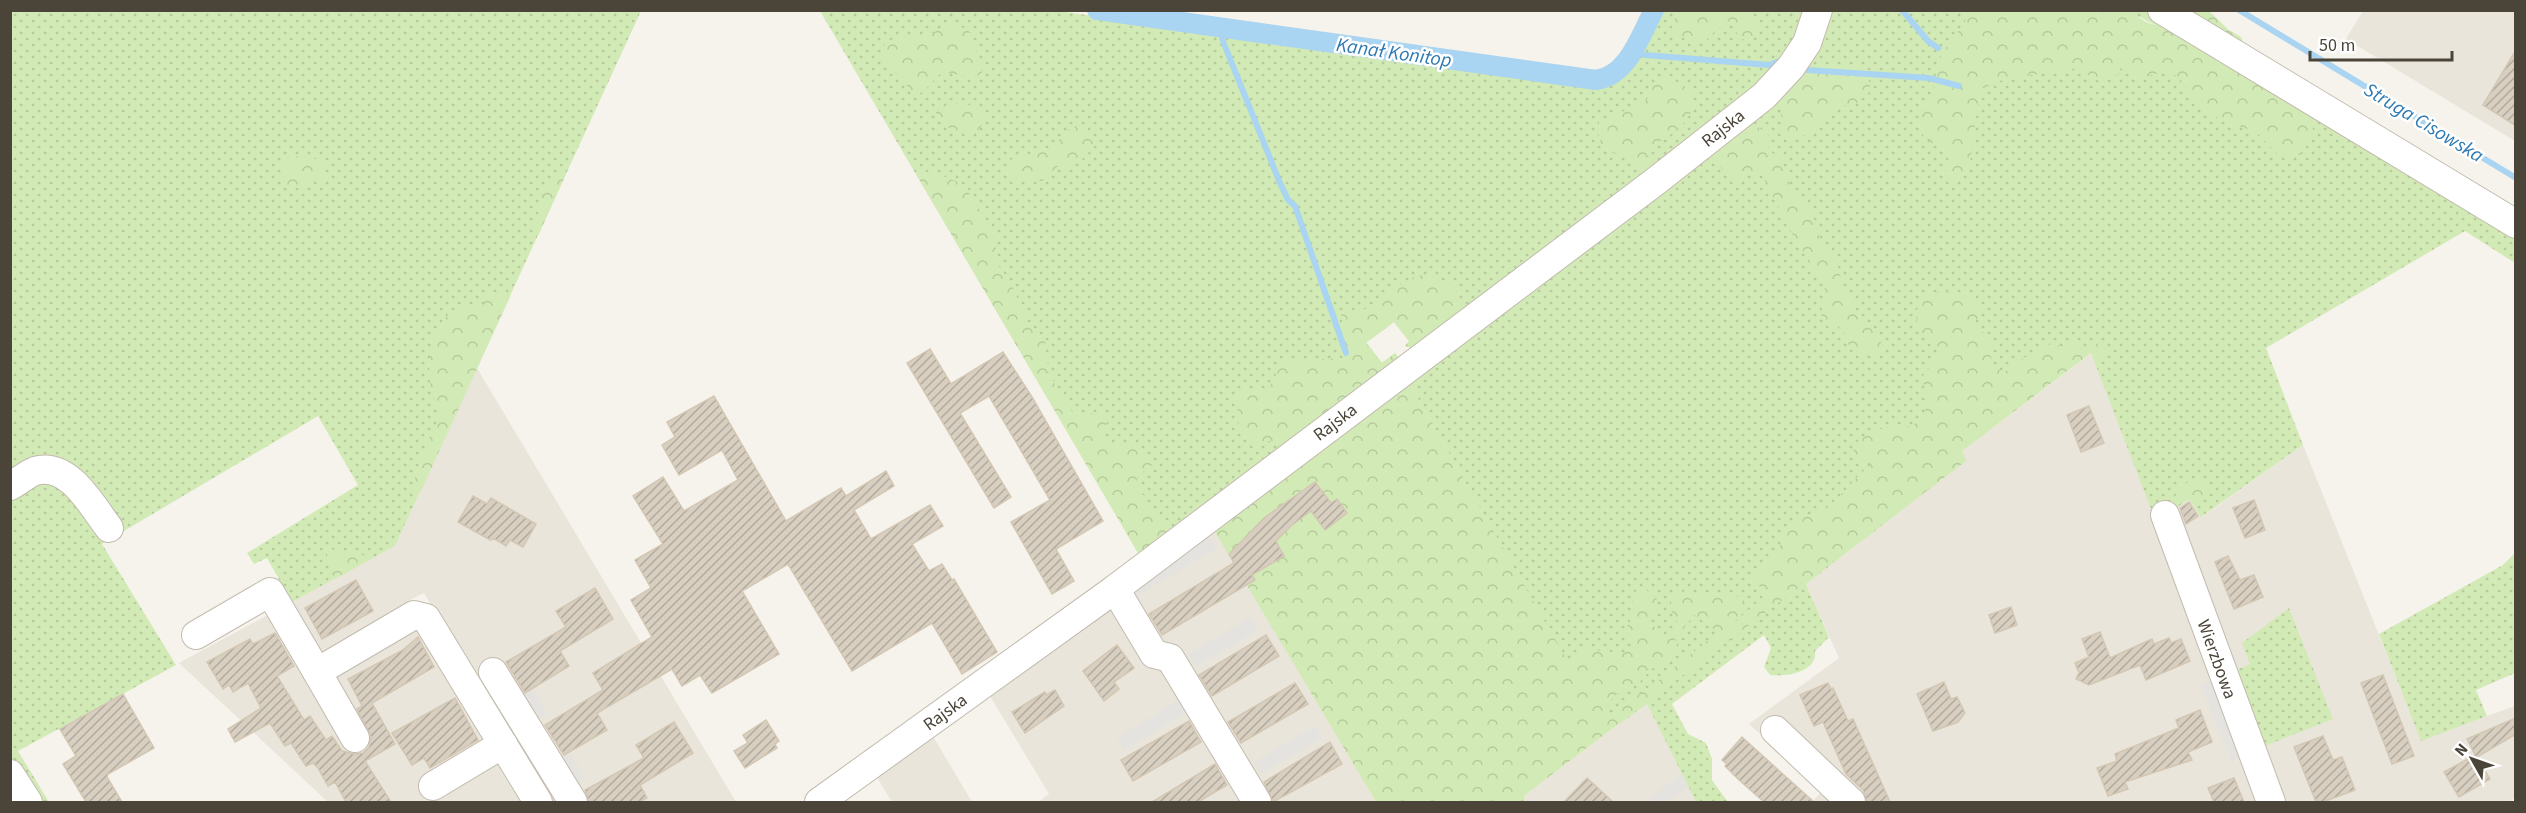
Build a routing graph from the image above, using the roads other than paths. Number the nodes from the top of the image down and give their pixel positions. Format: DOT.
graph roads {
  1 [pos="1818,10"];
  2 [pos="2162,10"];
  3 [pos="2516,224"];
  4 [pos="10,486"];
  5 [pos="2165,515"];
  6 [pos="109,528"];
  7 [pos="1115,589"];
  8 [pos="196,635"];
  9 [pos="316,672"];
  10 [pos="493,672"];
  11 [pos="1775,730"];
  12 [pos="355,738"];
  13 [pos="503,744"];
  14 [pos="10,774"];
  15 [pos="433,786"];
  16 [pos="28,802"];
  17 [pos="538,802"];
  18 [pos="573,802"];
  19 [pos="819,802"];
  20 [pos="1257,802"];
  21 [pos="1851,802"];
  22 [pos="2271,802"];
  1 -- 7 [label="street, Rajska"];
  2 -- 3 [label="street"];
  4 -- 6 [label="street"];
  5 -- 22 [label="street, Wierzbowa"];
  7 -- 19 [label="street, Rajska"];
  7 -- 20 [label="street"];
  8 -- 9 [label="street"];
  9 -- 12 [label="street"];
  9 -- 13 [label="street"];
  10 -- 18 [label="street"];
  11 -- 21 [label="street"];
  13 -- 15 [label="street"];
  13 -- 17 [label="street"];
  14 -- 16 [label="street"];
}
